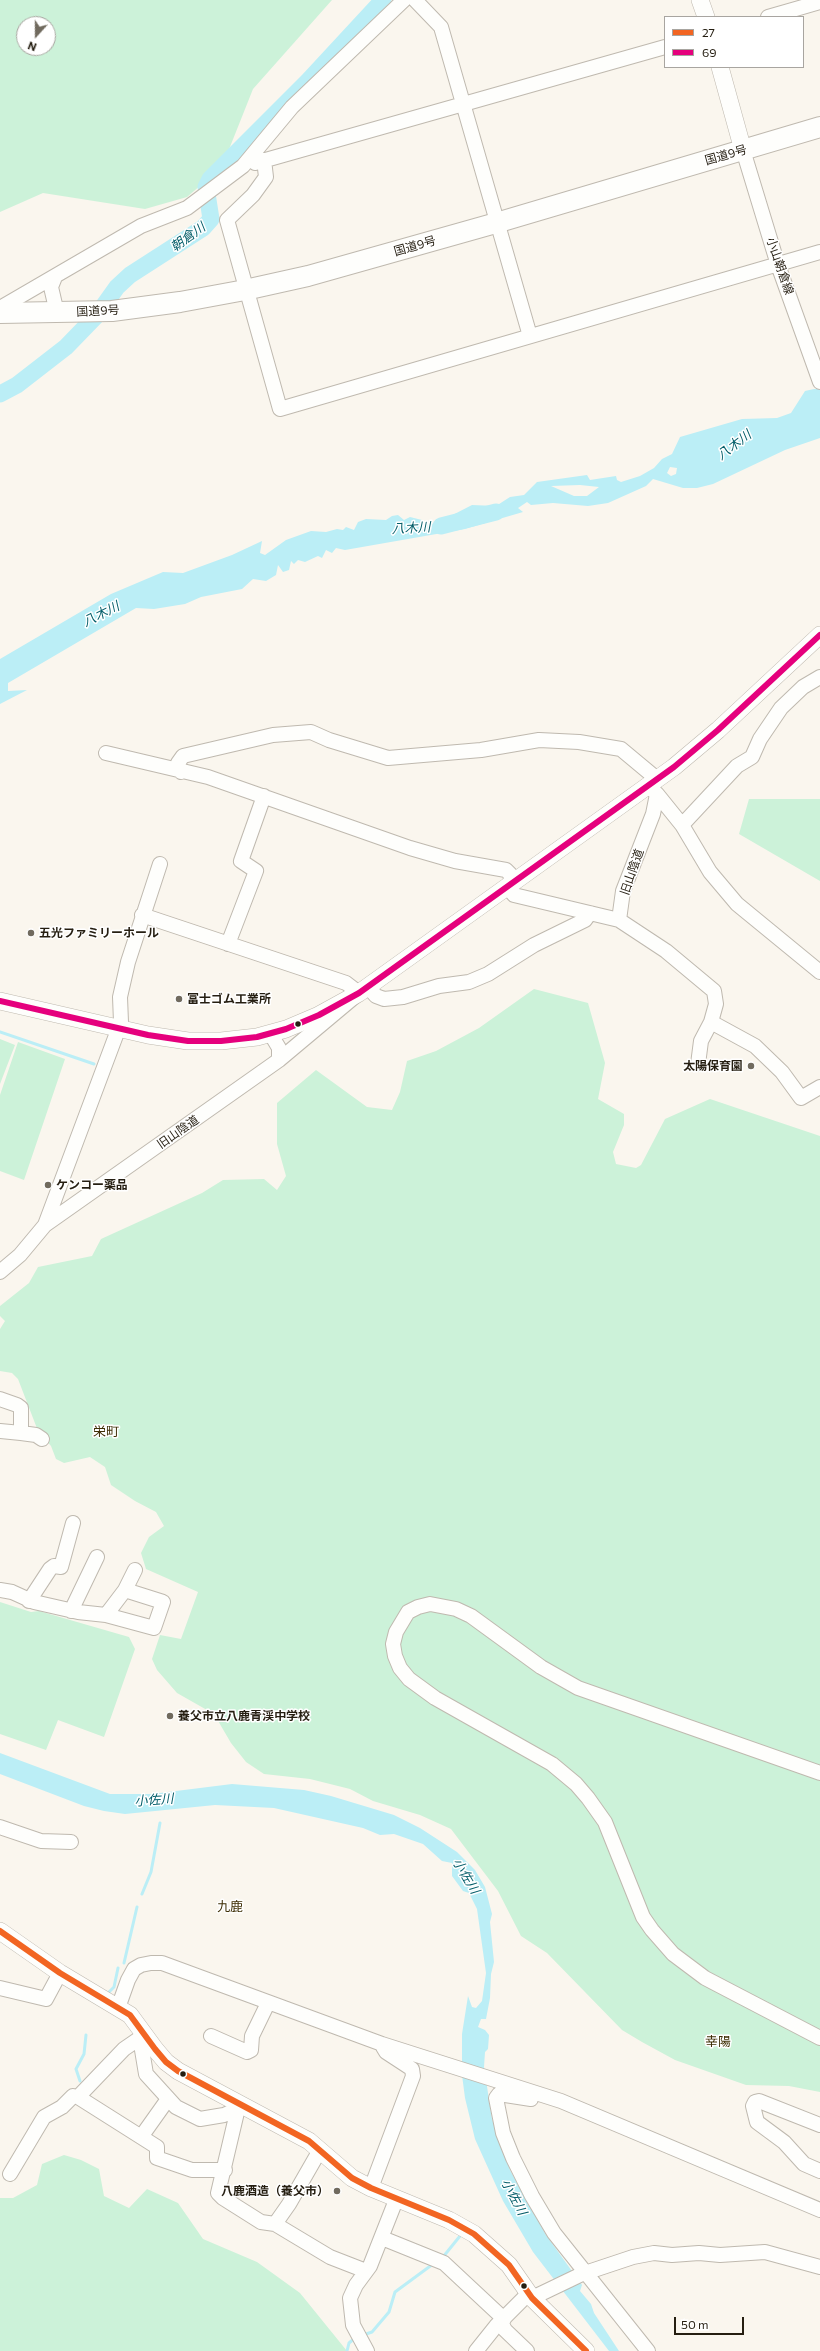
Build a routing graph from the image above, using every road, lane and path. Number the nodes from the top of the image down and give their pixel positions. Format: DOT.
graph roads {
  1 [pos="404,0"];
  2 [pos="415,0"];
  3 [pos="700,0"];
  4 [pos="820,2"];
  5 [pos="706,16"];
  6 [pos="771,16"];
  7 [pos="664,47"];
  8 [pos="720,68"];
  9 [pos="462,104"];
  10 [pos="820,127"];
  11 [pos="744,150"];
  12 [pos="264,160"];
  13 [pos="243,166"];
  14 [pos="496,223"];
  15 [pos="820,252"];
  16 [pos="778,265"];
  17 [pos="55,277"];
  18 [pos="246,290"];
  19 [pos="0,308"];
  20 [pos="0,313"];
  21 [pos="57,314"];
  22 [pos="530,336"];
  23 [pos="820,382"];
  24 [pos="820,635"];
  25 [pos="820,677"];
  26 [pos="106,753"];
  27 [pos="181,772"];
  28 [pos="654,786"];
  29 [pos="264,796"];
  30 [pos="682,825"];
  31 [pos="160,864"];
  32 [pos="508,888"];
  33 [pos="590,913"];
  34 [pos="142,915"];
  35 [pos="619,920"];
  36 [pos="228,944"];
  37 [pos="820,972"];
  38 [pos="364,990"];
  39 [pos="0,1001"];
  40 [pos="712,1022"];
  41 [pos="119,1028"];
  42 [pos="270,1034"];
  43 [pos="279,1060"];
  44 [pos="698,1064"];
  45 [pos="820,1087"];
  46 [pos="45,1225"];
  47 [pos="0,1272"];
  48 [pos="0,1399"];
  49 [pos="0,1431"];
  50 [pos="21,1433"];
  51 [pos="42,1439"];
  52 [pos="73,1523"];
  53 [pos="97,1557"];
  54 [pos="135,1570"];
  55 [pos="0,1590"];
  56 [pos="125,1590"];
  57 [pos="29,1601"];
  58 [pos="71,1611"];
  59 [pos="106,1615"];
  60 [pos="820,1773"];
  61 [pos="0,1827"];
  62 [pos="71,1842"];
  63 [pos="0,1931"];
  64 [pos="60,1973"];
  65 [pos="0,1988"];
  66 [pos="268,2003"];
  67 [pos="118,2008"];
  68 [pos="142,2036"];
  69 [pos="211,2036"];
  70 [pos="820,2038"];
  71 [pos="382,2044"];
  72 [pos="535,2092"];
  73 [pos="78,2097"];
  74 [pos="168,2099"];
  75 [pos="238,2106"];
  76 [pos="820,2125"];
  77 [pos="141,2137"];
  78 [pos="320,2150"];
  79 [pos="225,2170"];
  80 [pos="820,2171"];
  81 [pos="10,2174"];
  82 [pos="371,2188"];
  83 [pos="396,2200"];
  84 [pos="820,2210"];
  85 [pos="275,2224"];
  86 [pos="382,2238"];
  87 [pos="820,2268"];
  88 [pos="366,2271"];
  89 [pos="583,2273"];
  90 [pos="531,2295"];
  91 [pos="502,2320"];
  92 [pos="366,2351"];
  93 [pos="476,2351"];
  94 [pos="527,2351"];
  95 [pos="586,2351"];
  96 [pos="648,2351"];
  1 -- 13 [label="street"];
  2 -- 9 [label="street"];
  3 -- 5 [label="main road"];
  4 -- 6 [label="street"];
  7 -- 9 [label="street"];
  8 -- 11 [label="main road"];
  9 -- 12 [label="street"];
  9 -- 14 [label="street"];
  10 -- 11 [label="highway, 国道9号"];
  11 -- 14 [label="highway, 国道9号"];
  11 -- 16 [label="street, 小山朝倉線"];
  12 -- 13 [label="street"];
  12 -- 18 [label="street"];
  13 -- 17 [label="street"];
  14 -- 18 [label="highway, 国道9号"];
  14 -- 22 [label="street"];
  15 -- 16 [label="street"];
  16 -- 22 [label="street"];
  16 -- 23 [label="street, 小山朝倉線"];
  17 -- 19 [label="street"];
  17 -- 21 [label="street"];
  18 -- 21 [label="highway, 国道9号"];
  18 -- 22 [label="street"];
  20 -- 21 [label="highway, 国道9号"];
  24 -- 28 [label="main road"];
  25 -- 30 [label="street"];
  26 -- 27 [label="street"];
  27 -- 28 [label="street"];
  27 -- 29 [label="street"];
  28 -- 30 [label="street"];
  28 -- 32 [label="main road"];
  28 -- 35 [label="street, 旧山陰道"];
  29 -- 32 [label="street"];
  29 -- 36 [label="street"];
  30 -- 37 [label="street"];
  31 -- 34 [label="street"];
  32 -- 33 [label="street"];
  32 -- 38 [label="main road"];
  33 -- 35 [label="street"];
  33 -- 38 [label="street"];
  34 -- 36 [label="street"];
  34 -- 41 [label="street"];
  35 -- 40 [label="street"];
  36 -- 38 [label="street"];
  38 -- 42 [label="main road"];
  38 -- 43 [label="street, 旧山陰道"];
  39 -- 41 [label="main road"];
  40 -- 44 [label="street"];
  40 -- 45 [label="street"];
  41 -- 42 [label="main road"];
  41 -- 46 [label="street"];
  42 -- 43 [label="street"];
  43 -- 46 [label="street, 旧山陰道"];
  46 -- 47 [label="street, 旧山陰道"];
  48 -- 50 [label="street"];
  49 -- 50 [label="street"];
  50 -- 51 [label="street"];
  52 -- 57 [label="street"];
  53 -- 58 [label="street"];
  54 -- 56 [label="street"];
  55 -- 57 [label="street"];
  56 -- 59 [label="street"];
  56 -- 59 [label="street"];
  57 -- 58 [label="street"];
  58 -- 59 [label="street"];
  60 -- 70 [label="street"];
  61 -- 62 [label="street"];
  63 -- 64 [label="main road"];
  64 -- 65 [label="street"];
  64 -- 67 [label="main road"];
  66 -- 67 [label="street"];
  66 -- 69 [label="street"];
  66 -- 71 [label="street"];
  67 -- 68 [label="main road"];
  68 -- 73 [label="street"];
  68 -- 74 [label="street"];
  68 -- 75 [label="main road"];
  71 -- 72 [label="street"];
  71 -- 82 [label="street"];
  72 -- 84 [label="street"];
  72 -- 89 [label="street"];
  73 -- 77 [label="street"];
  73 -- 81 [label="street"];
  74 -- 75 [label="street"];
  74 -- 77 [label="street"];
  75 -- 78 [label="main road"];
  75 -- 79 [label="street"];
  76 -- 80 [label="street"];
  77 -- 79 [label="street"];
  78 -- 82 [label="main road"];
  78 -- 85 [label="street"];
  79 -- 85 [label="street"];
  82 -- 83 [label="main road"];
  83 -- 86 [label="street"];
  83 -- 90 [label="main road"];
  85 -- 88 [label="street"];
  86 -- 88 [label="street"];
  86 -- 91 [label="street"];
  87 -- 89 [label="street"];
  88 -- 92 [label="street"];
  89 -- 90 [label="street"];
  89 -- 96 [label="street"];
  90 -- 91 [label="street"];
  90 -- 95 [label="main road"];
  91 -- 93 [label="street"];
  91 -- 94 [label="street"];
}
